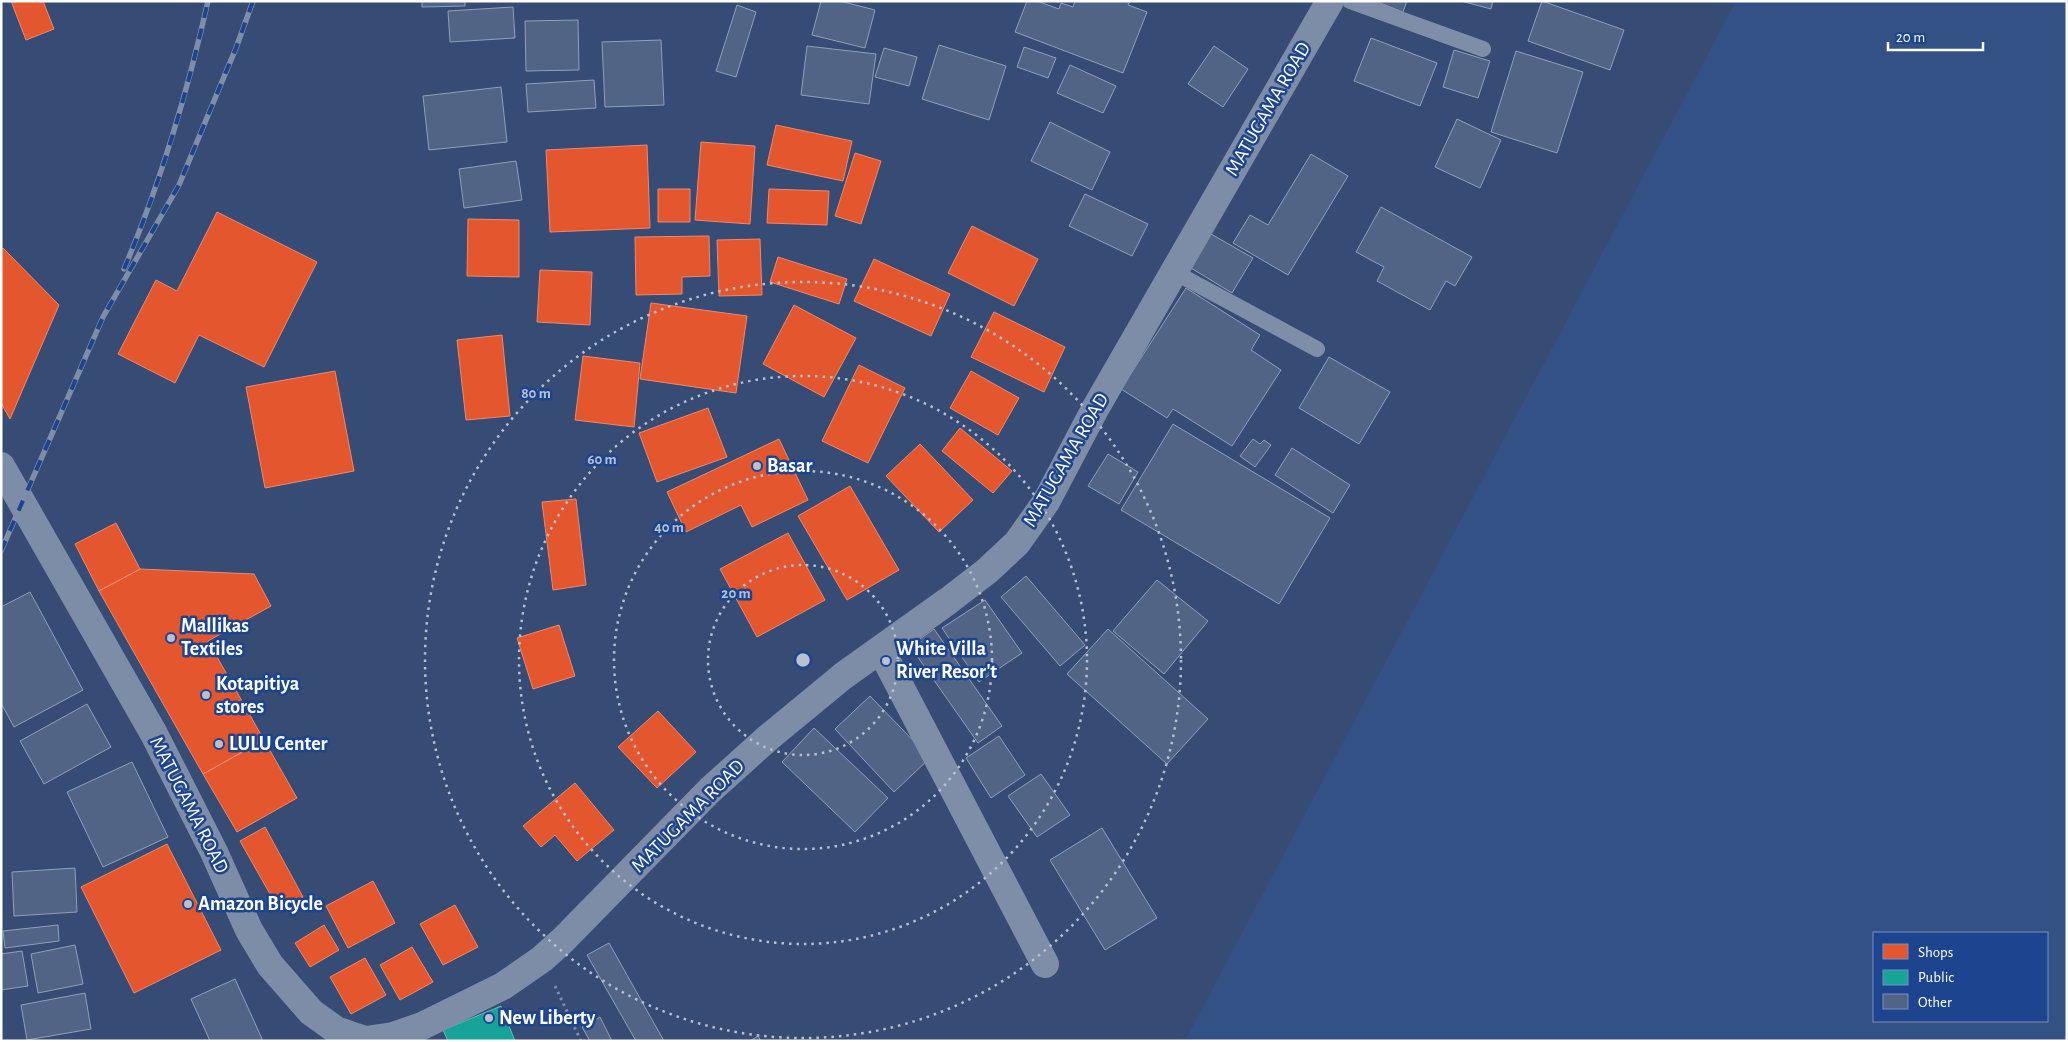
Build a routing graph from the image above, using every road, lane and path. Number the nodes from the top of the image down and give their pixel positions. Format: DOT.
graph roads {
  1 [pos="1330,1"];
  2 [pos="1350,1"];
  3 [pos="1483,49"];
  4 [pos="1174,272"];
  5 [pos="1318,349"];
  6 [pos="1,466"];
  7 [pos="10,495"];
  8 [pos="881,650"];
  9 [pos="542,958"];
  10 [pos="1044,964"];
  11 [pos="581,1041"];
  1 -- 4 [label="main road, MATUGAMA ROAD"];
  2 -- 3 [label="lane"];
  4 -- 5 [label="lane"];
  4 -- 8 [label="main road, MATUGAMA ROAD"];
  6 -- 7 [label="main road, MATUGAMA ROAD"];
  7 -- 9 [label="main road, MATUGAMA ROAD"];
  8 -- 9 [label="main road, MATUGAMA ROAD"];
  8 -- 10 [label="street"];
  9 -- 11 [label="path"];
}
